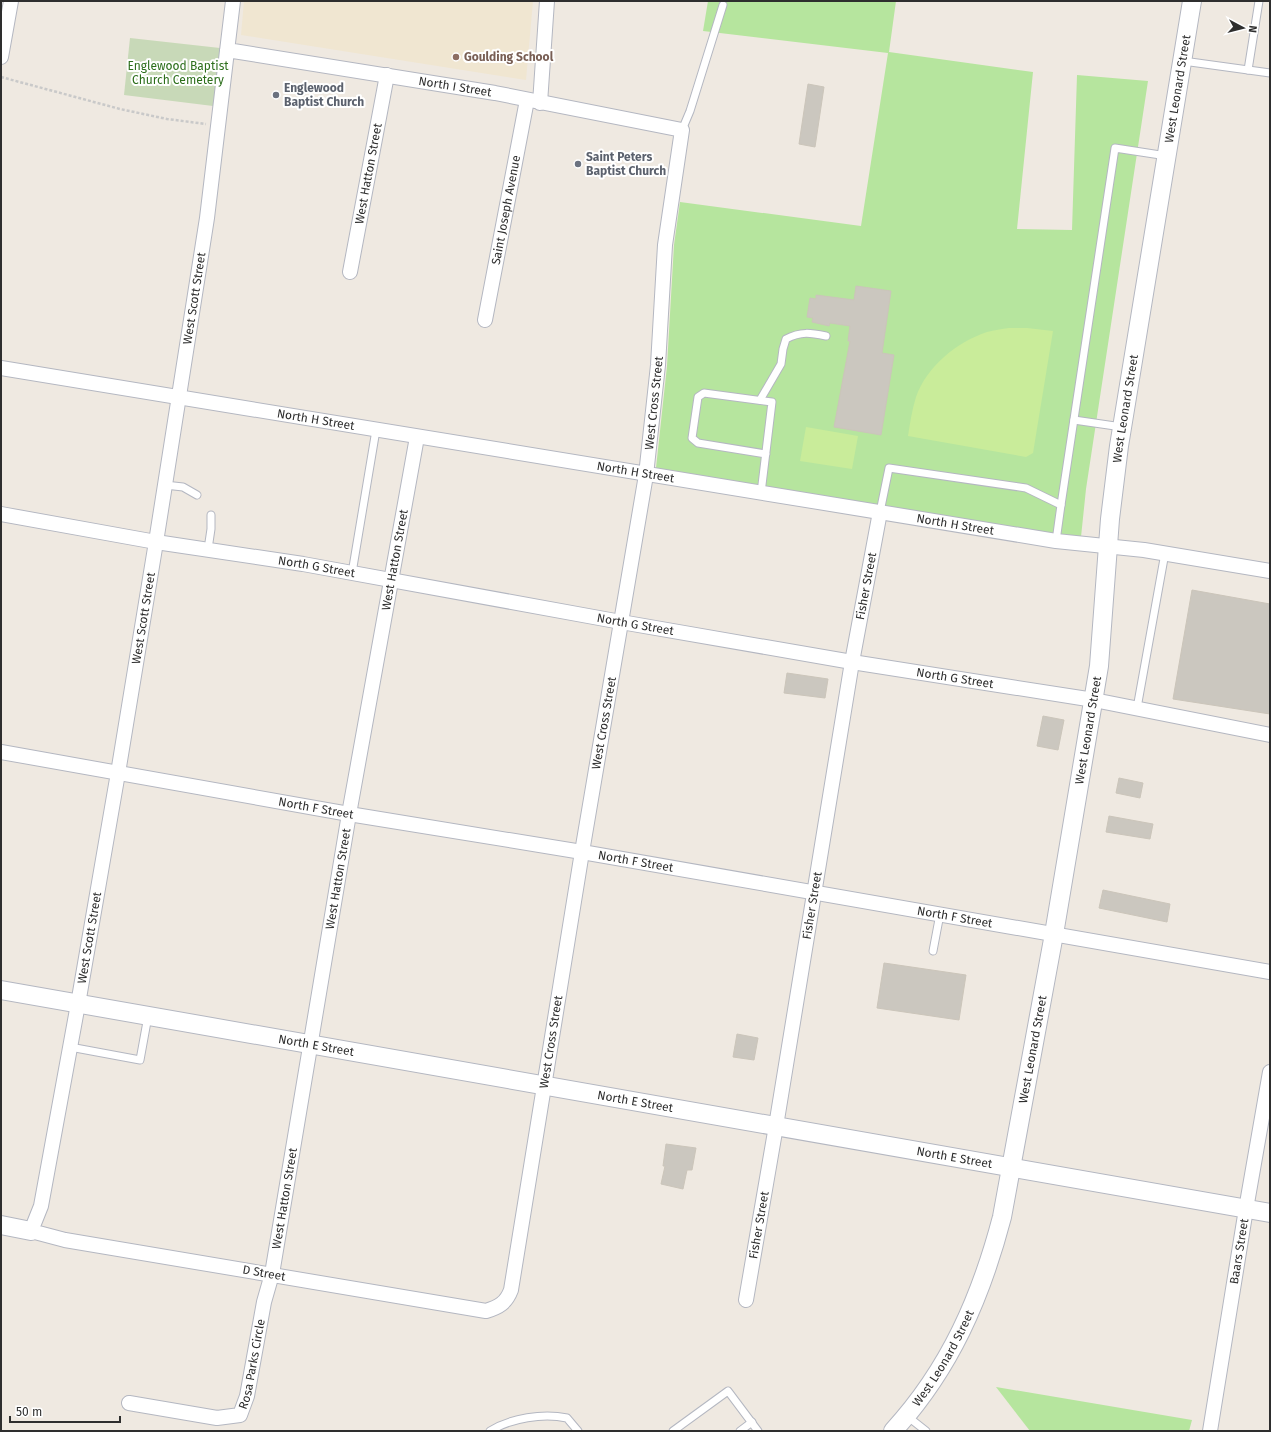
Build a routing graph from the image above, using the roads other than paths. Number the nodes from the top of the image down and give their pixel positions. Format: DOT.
graph roads {
  1 [pos="11,1"];
  2 [pos="233,1"];
  3 [pos="547,1"];
  4 [pos="1192,1"];
  5 [pos="1259,1"];
  6 [pos="723,5"];
  7 [pos="227,50"];
  8 [pos="1,57"];
  9 [pos="1183,61"];
  10 [pos="1248,70"];
  11 [pos="1270,73"];
  12 [pos="387,75"];
  13 [pos="534,101"];
  14 [pos="682,130"];
  15 [pos="1167,156"];
  16 [pos="350,272"];
  17 [pos="485,320"];
  18 [pos="826,336"];
  19 [pos="1,368"];
  20 [pos="178,398"];
  21 [pos="760,400"];
  22 [pos="1074,420"];
  23 [pos="1122,427"];
  24 [pos="376,430"];
  25 [pos="417,437"];
  26 [pos="766,454"];
  27 [pos="646,474"];
  28 [pos="165,485"];
  29 [pos="761,493"];
  30 [pos="197,495"];
  31 [pos="1061,505"];
  32 [pos="880,512"];
  33 [pos="1,514"];
  34 [pos="211,515"];
  35 [pos="1056,541"];
  36 [pos="156,542"];
  37 [pos="1108,547"];
  38 [pos="208,549"];
  39 [pos="1165,554"];
  40 [pos="1270,571"];
  41 [pos="352,573"];
  42 [pos="392,580"];
  43 [pos="621,622"];
  44 [pos="852,662"];
  45 [pos="1094,700"];
  46 [pos="1137,708"];
  47 [pos="1270,735"];
  48 [pos="1,752"];
  49 [pos="118,773"];
  50 [pos="349,814"];
  51 [pos="582,852"];
  52 [pos="814,892"];
  53 [pos="940,914"];
  54 [pos="1054,934"];
  55 [pos="933,951"];
  56 [pos="1270,972"];
  57 [pos="1,990"];
  58 [pos="78,1004"];
  59 [pos="148,1016"];
  60 [pos="310,1044"];
  61 [pos="70,1047"];
  62 [pos="1270,1072"];
  63 [pos="544,1086"];
  64 [pos="776,1126"];
  65 [pos="1012,1168"];
  66 [pos="1246,1209"];
  67 [pos="1270,1213"];
  68 [pos="1,1225"];
  69 [pos="31,1231"];
  70 [pos="272,1274"];
  71 [pos="746,1300"];
  72 [pos="497,1308"];
  73 [pos="129,1403"];
  74 [pos="906,1416"];
  75 [pos="752,1422"];
  76 [pos="490,1431"];
  77 [pos="578,1431"];
  78 [pos="674,1431"];
  79 [pos="740,1431"];
  80 [pos="758,1431"];
  81 [pos="893,1431"];
  82 [pos="926,1431"];
  83 [pos="1210,1431"];
  1 -- 8 [label="street"];
  2 -- 7 [label="street, West Scott Street"];
  3 -- 13 [label="street, Saint Joseph Avenue"];
  4 -- 9 [label="street, West Leonard Street"];
  5 -- 10 [label="lane"];
  6 -- 14 [label="lane"];
  7 -- 12 [label="street, North I Street"];
  7 -- 20 [label="street, West Scott Street"];
  9 -- 10 [label="lane"];
  9 -- 15 [label="street, West Leonard Street"];
  10 -- 11 [label="lane"];
  12 -- 13 [label="street, North I Street"];
  12 -- 16 [label="street, West Hatton Street"];
  13 -- 14 [label="street, North I Street"];
  13 -- 17 [label="street, Saint Joseph Avenue"];
  14 -- 27 [label="street, West Cross Street"];
  15 -- 22 [label="lane"];
  15 -- 23 [label="street, West Leonard Street"];
  18 -- 21 [label="lane"];
  19 -- 20 [label="street, North H Street"];
  20 -- 24 [label="street, North H Street"];
  20 -- 28 [label="street, West Scott Street"];
  21 -- 26 [label="lane"];
  21 -- 26 [label="lane"];
  22 -- 23 [label="lane"];
  22 -- 31 [label="lane"];
  23 -- 37 [label="street, West Leonard Street"];
  24 -- 25 [label="street, North H Street"];
  24 -- 41 [label="lane"];
  25 -- 27 [label="street, North H Street"];
  25 -- 42 [label="street, West Hatton Street"];
  26 -- 29 [label="lane"];
  27 -- 29 [label="street, North H Street"];
  27 -- 43 [label="street, West Cross Street"];
  28 -- 30 [label="lane"];
  28 -- 36 [label="street, West Scott Street"];
  29 -- 32 [label="street, North H Street"];
  31 -- 32 [label="lane"];
  31 -- 35 [label="lane"];
  32 -- 35 [label="street, North H Street"];
  32 -- 44 [label="street, Fisher Street"];
  33 -- 36 [label="street, North G Street"];
  34 -- 38 [label="lane"];
  35 -- 37 [label="street, North H Street"];
  36 -- 38 [label="street, North G Street"];
  36 -- 49 [label="street, West Scott Street"];
  37 -- 39 [label="street, North H Street"];
  37 -- 45 [label="street, West Leonard Street"];
  38 -- 41 [label="street, North G Street"];
  39 -- 40 [label="street, North H Street"];
  39 -- 46 [label="lane"];
  41 -- 42 [label="street, North G Street"];
  42 -- 43 [label="street, North G Street"];
  42 -- 50 [label="street, West Hatton Street"];
  43 -- 44 [label="street, North G Street"];
  43 -- 51 [label="street, West Cross Street"];
  44 -- 45 [label="street, North G Street"];
  44 -- 52 [label="street, Fisher Street"];
  45 -- 46 [label="street, North G Street"];
  45 -- 54 [label="street, West Leonard Street"];
  46 -- 47 [label="street, North G Street"];
  48 -- 49 [label="street, North F Street"];
  49 -- 50 [label="street, North F Street"];
  49 -- 58 [label="street, West Scott Street"];
  50 -- 51 [label="street, North F Street"];
  50 -- 60 [label="street, West Hatton Street"];
  51 -- 52 [label="street, North F Street"];
  51 -- 63 [label="street, West Cross Street"];
  52 -- 53 [label="street, North F Street"];
  52 -- 64 [label="street, Fisher Street"];
  53 -- 54 [label="street, North F Street"];
  53 -- 55 [label="lane"];
  54 -- 56 [label="street, North F Street"];
  54 -- 65 [label="street, West Leonard Street"];
  57 -- 58 [label="street, North E Street"];
  58 -- 59 [label="street, North E Street"];
  58 -- 61 [label="street, West Scott Street"];
  59 -- 60 [label="street, North E Street"];
  59 -- 61 [label="lane"];
  60 -- 63 [label="street, North E Street"];
  60 -- 70 [label="street, West Hatton Street"];
  61 -- 69 [label="street, West Scott Street"];
  62 -- 66 [label="street, Baars Street"];
  63 -- 64 [label="street, North E Street"];
  63 -- 72 [label="street, West Cross Street"];
  64 -- 65 [label="street, North E Street"];
  64 -- 71 [label="street, Fisher Street"];
  65 -- 66 [label="street, North E Street"];
  65 -- 74 [label="street, West Leonard Street"];
  66 -- 67 [label="street, North E Street"];
  66 -- 83 [label="street, Baars Street"];
  68 -- 69 [label="street"];
  69 -- 70 [label="street, D Street"];
  70 -- 72 [label="street, D Street"];
  70 -- 73 [label="street, Rosa Parks Circle"];
  74 -- 81 [label="street, West Leonard Street"];
  74 -- 82 [label="lane"];
  75 -- 78 [label="lane"];
  75 -- 79 [label="lane"];
  75 -- 80 [label="lane"];
  76 -- 77 [label="lane"];
}
